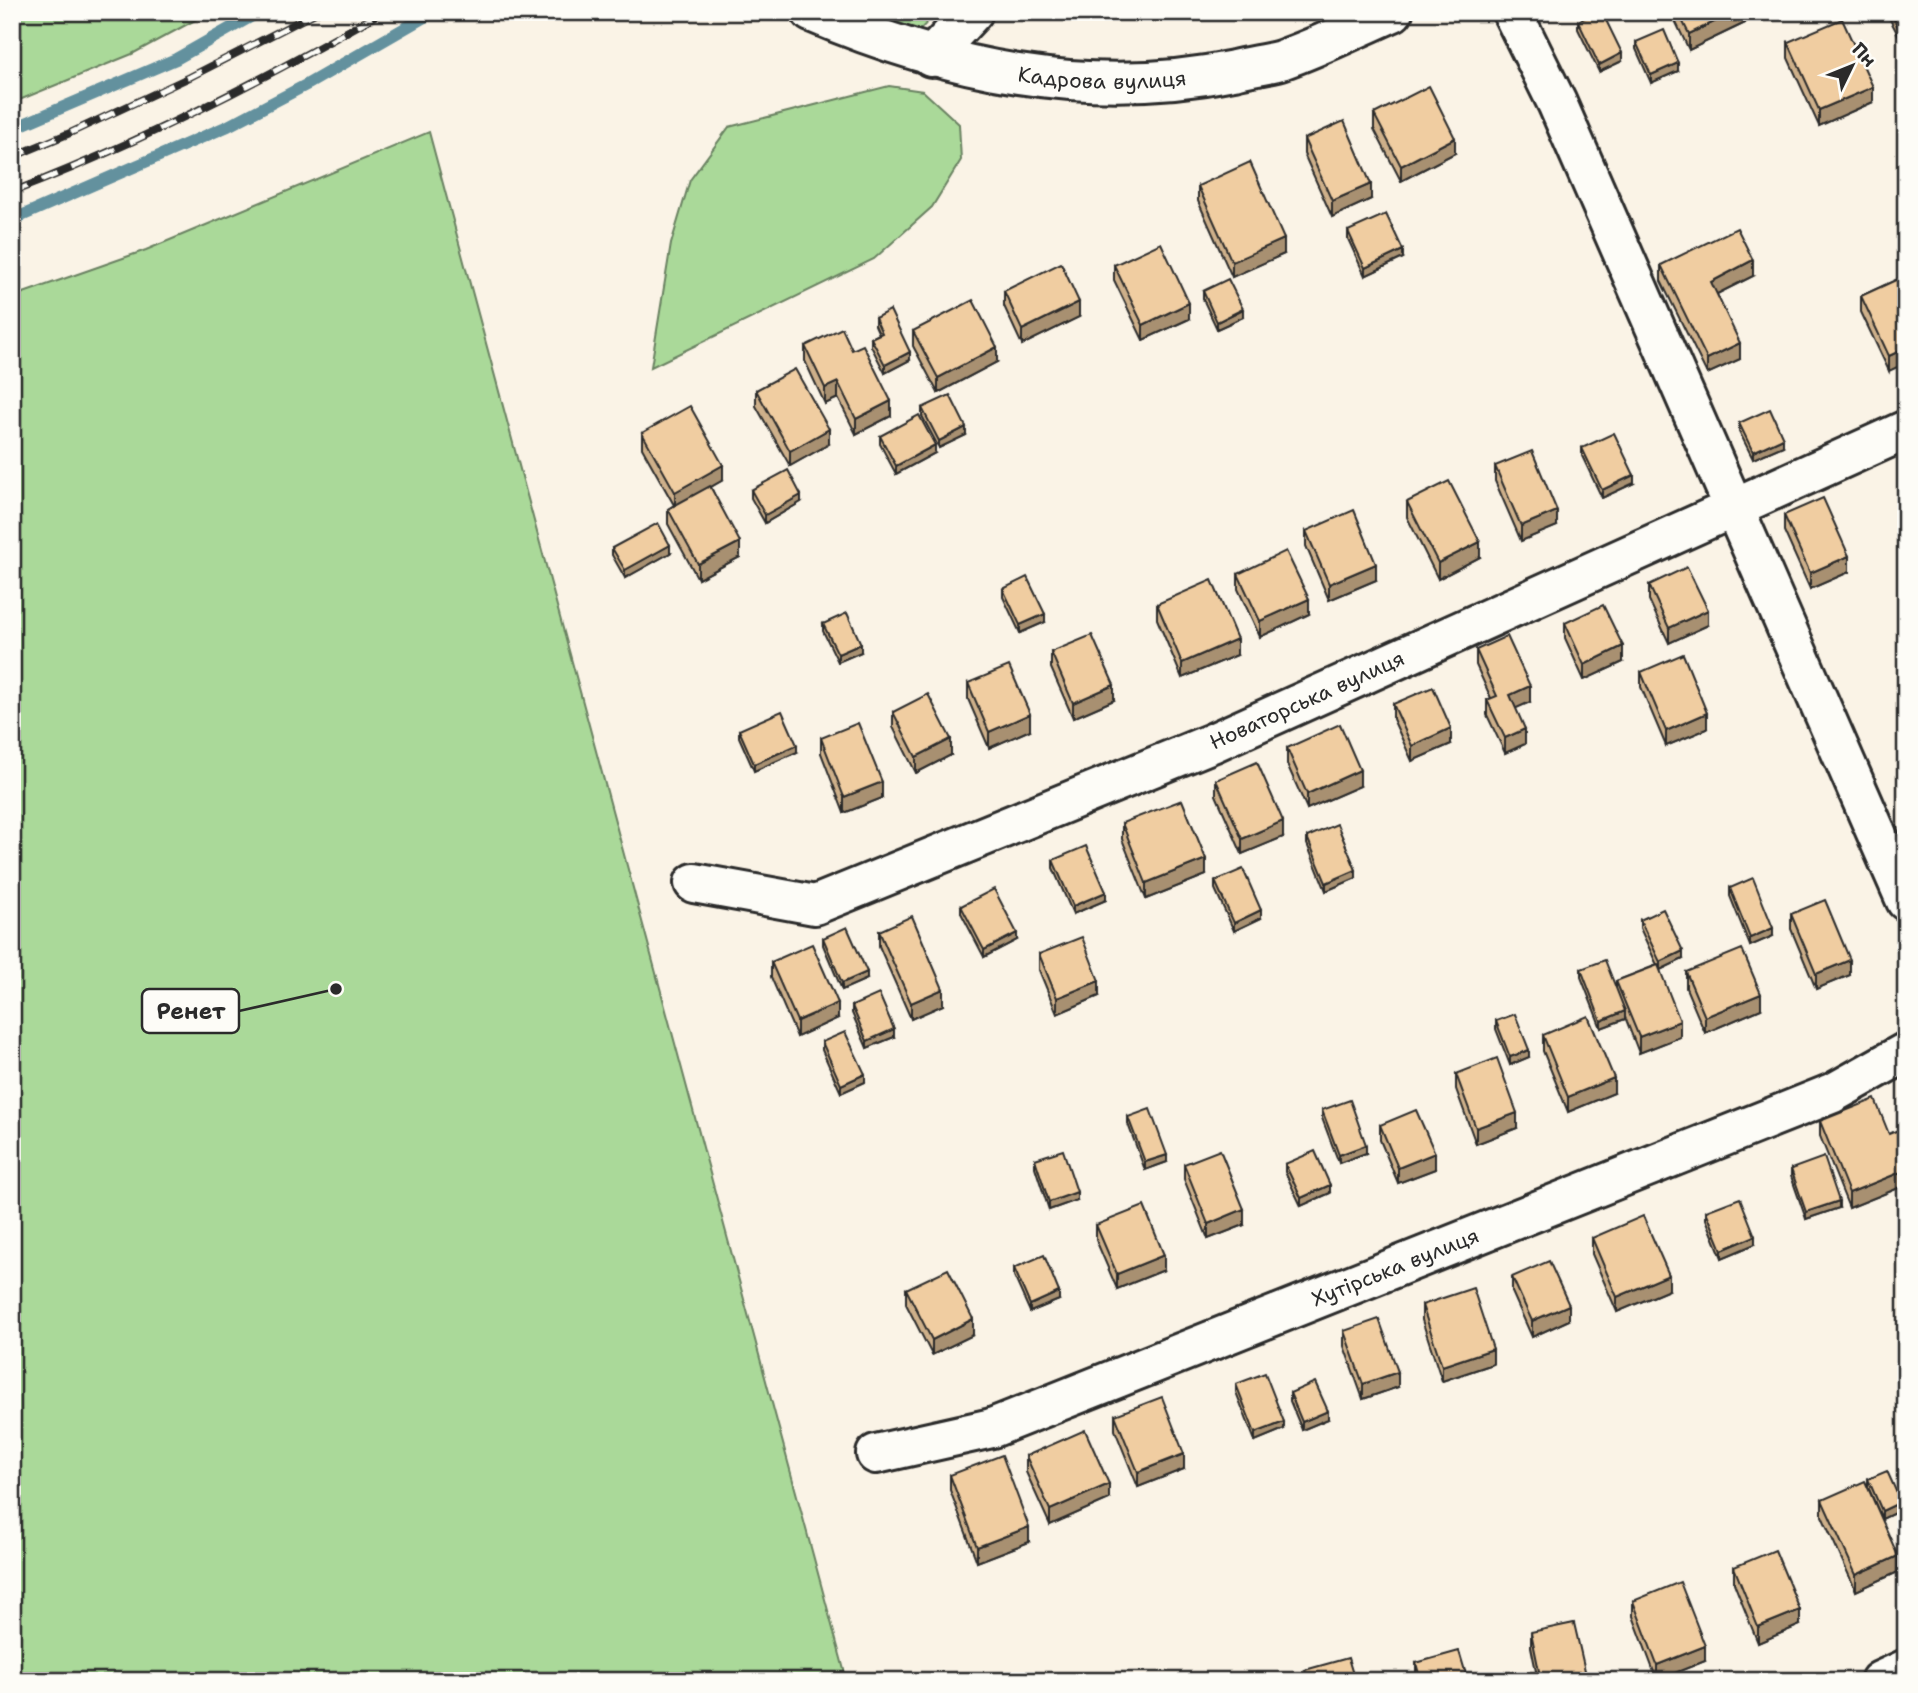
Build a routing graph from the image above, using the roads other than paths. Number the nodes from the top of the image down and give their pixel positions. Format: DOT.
graph roads {
  1 [pos="811,12"];
  2 [pos="973,12"];
  3 [pos="1393,12"];
  4 [pos="1512,12"];
  5 [pos="931,57"];
  6 [pos="1906,430"];
  7 [pos="1735,507"];
  8 [pos="694,883"];
  9 [pos="1906,901"];
  10 [pos="1906,1052"];
  11 [pos="876,1454"];
  12 [pos="1906,1669"];
  13 [pos="1880,1681"];
  1 -- 5 [label="street, Кадрова вулиця"];
  2 -- 5 [label="street"];
  3 -- 5 [label="street, Кадрова вулиця"];
  4 -- 7 [label="street"];
  6 -- 7 [label="street, Новаторська вулиця"];
  7 -- 8 [label="street, Новаторська вулиця"];
  7 -- 9 [label="street"];
  10 -- 11 [label="street, Хутірська вулиця"];
  12 -- 13 [label="street"];
}
